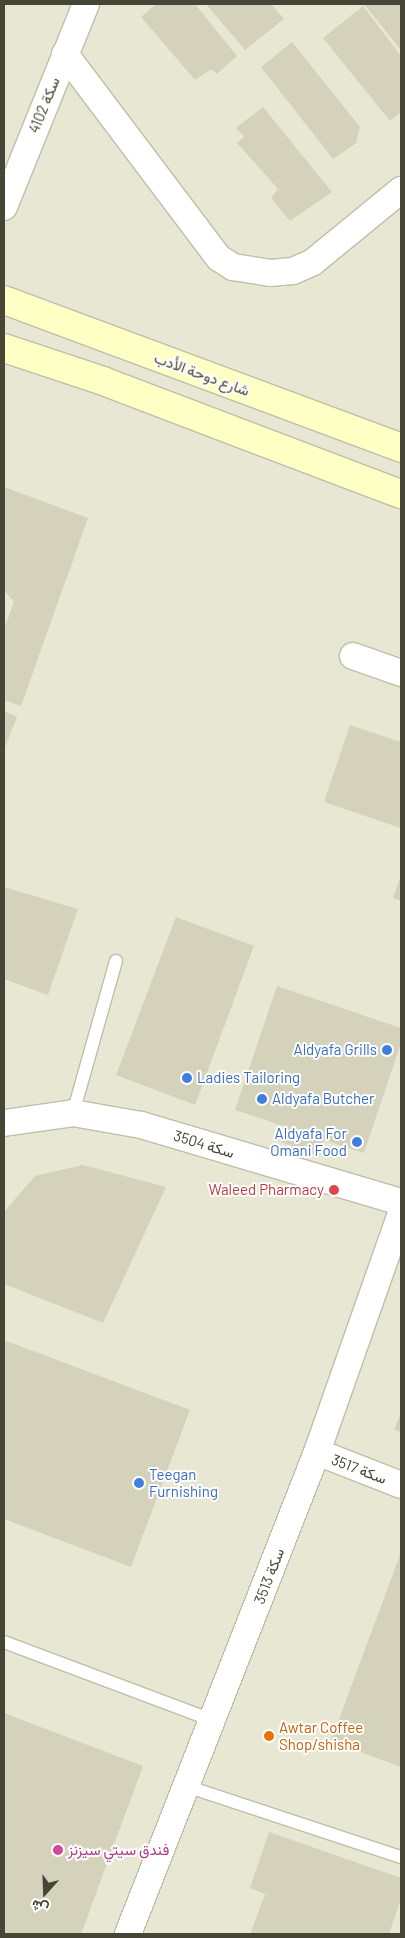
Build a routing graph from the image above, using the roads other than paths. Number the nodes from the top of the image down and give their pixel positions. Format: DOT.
graph roads {
  1 [pos="86,4"];
  2 [pos="65,54"];
  3 [pos="401,190"];
  4 [pos="4,207"];
  5 [pos="4,300"];
  6 [pos="4,348"];
  7 [pos="401,448"];
  8 [pos="401,494"];
  9 [pos="354,656"];
  10 [pos="401,673"];
  11 [pos="116,961"];
  12 [pos="73,1114"];
  13 [pos="4,1123"];
  14 [pos="401,1202"];
  15 [pos="401,1214"];
  16 [pos="317,1452"];
  17 [pos="401,1485"];
  18 [pos="4,1642"];
  19 [pos="212,1720"];
  20 [pos="186,1786"];
  21 [pos="401,1857"];
  22 [pos="128,1934"];
  1 -- 2 [label="street, سكة 4102"];
  2 -- 3 [label="street"];
  2 -- 4 [label="street, سكة 4102"];
  5 -- 7 [label="main road, شارع دوحة الأدب"];
  6 -- 8 [label="main road"];
  9 -- 10 [label="street"];
  11 -- 12 [label="lane"];
  12 -- 13 [label="street, سكة 3504"];
  12 -- 14 [label="street, سكة 3504"];
  15 -- 16 [label="street, سكة 3513"];
  16 -- 17 [label="street, سكة 3517"];
  16 -- 19 [label="street, سكة 3513"];
  18 -- 19 [label="lane"];
  19 -- 20 [label="street, سكة 3513"];
  20 -- 21 [label="lane"];
  20 -- 22 [label="street, سكة 3513"];
}
